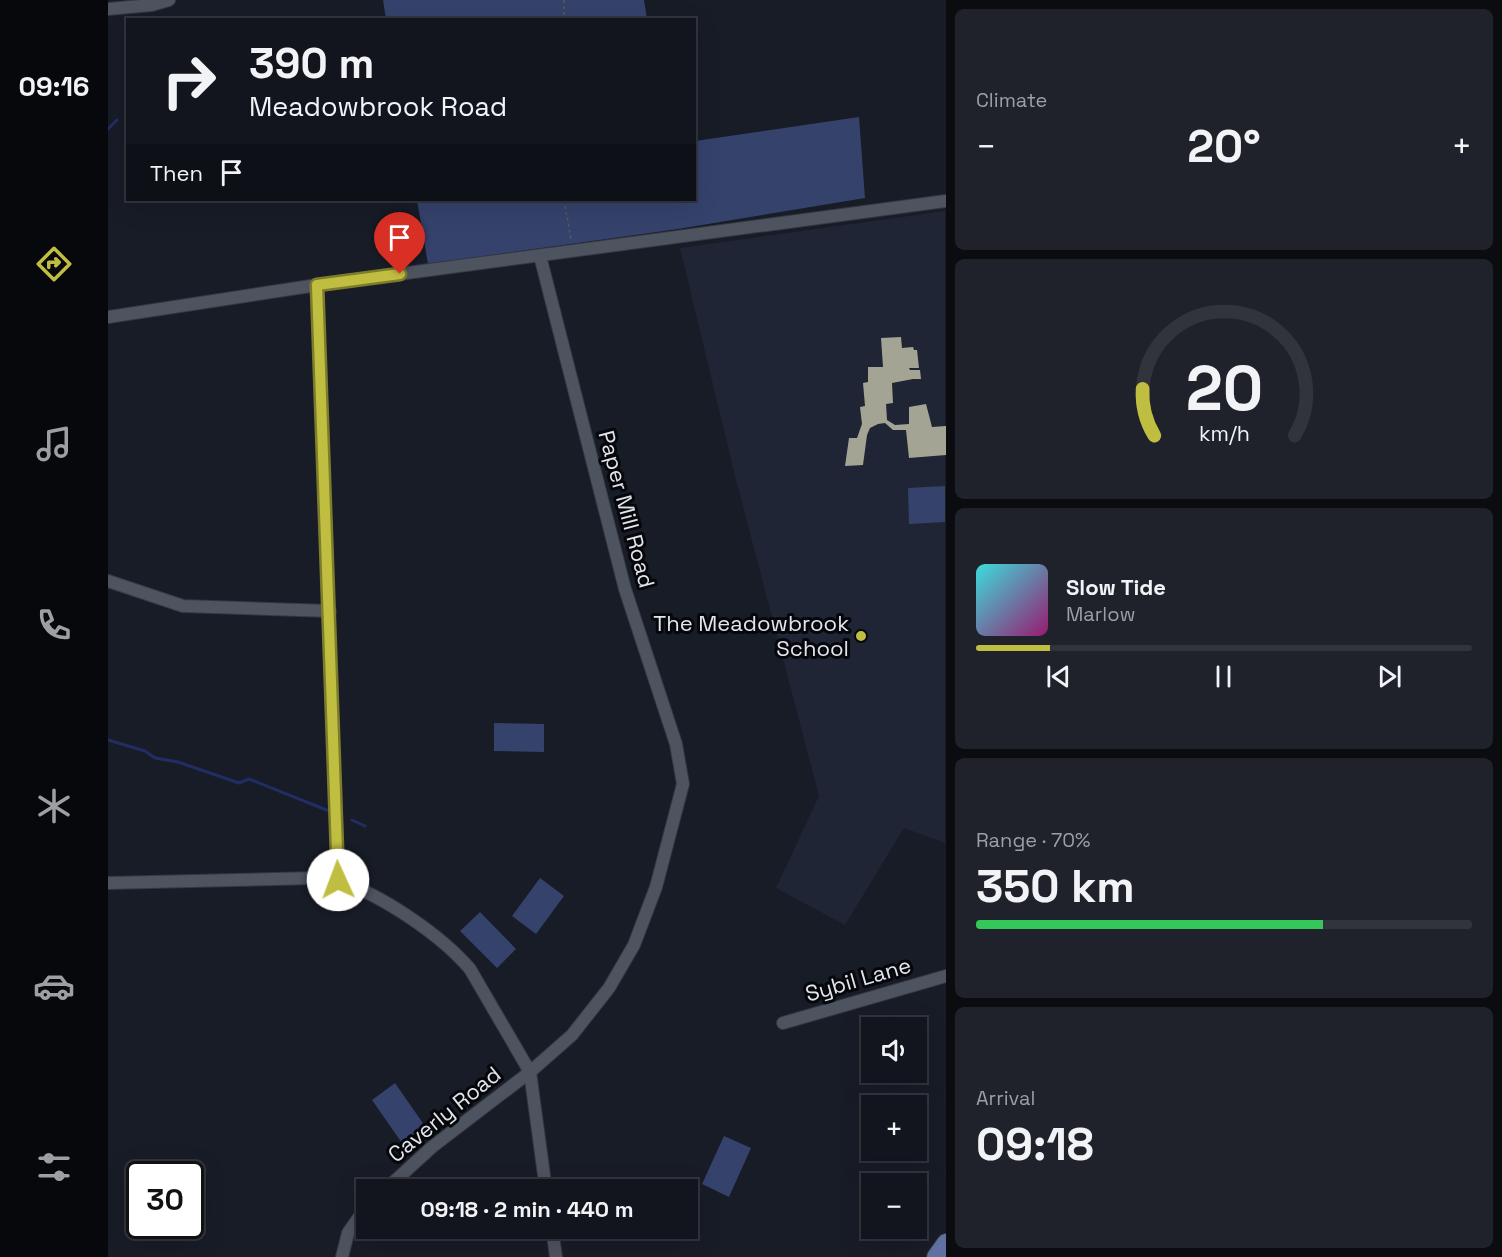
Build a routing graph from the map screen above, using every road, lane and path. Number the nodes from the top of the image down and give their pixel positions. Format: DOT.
graph roads {
  1 [pos="169,0"];
  2 [pos="564,0"];
  3 [pos="111,6"];
  4 [pos="564,18"];
  5 [pos="564,201"];
  6 [pos="945,201"];
  7 [pos="573,252"];
  8 [pos="540,256"];
  9 [pos="317,285"];
  10 [pos="108,317"];
  11 [pos="108,581"];
  12 [pos="330,611"];
  13 [pos="338,880"];
  14 [pos="108,883"];
  15 [pos="945,976"];
  16 [pos="783,1023"];
  17 [pos="530,1072"];
  18 [pos="398,1179"];
  19 [pos="545,1179"];
  20 [pos="356,1221"];
  21 [pos="554,1239"];
  22 [pos="945,1243"];
  23 [pos="342,1257"];
  24 [pos="556,1257"];
  25 [pos="936,1257"];
  1 -- 3 [label="street"];
  2 -- 4 [label="path"];
  5 -- 7 [label="path"];
  6 -- 7 [label="street"];
  7 -- 8 [label="street"];
  8 -- 9 [label="street"];
  8 -- 17 [label="street, Paper Mill Road"];
  9 -- 10 [label="street"];
  9 -- 12 [label="street"];
  11 -- 12 [label="street"];
  12 -- 13 [label="street"];
  13 -- 14 [label="street"];
  13 -- 17 [label="street"];
  15 -- 16 [label="street, Sybil Lane"];
  17 -- 18 [label="street, Caverly Road"];
  17 -- 19 [label="street"];
  20 -- 23 [label="street"];
  21 -- 24 [label="street"];
  22 -- 25 [label="main road"];
}
